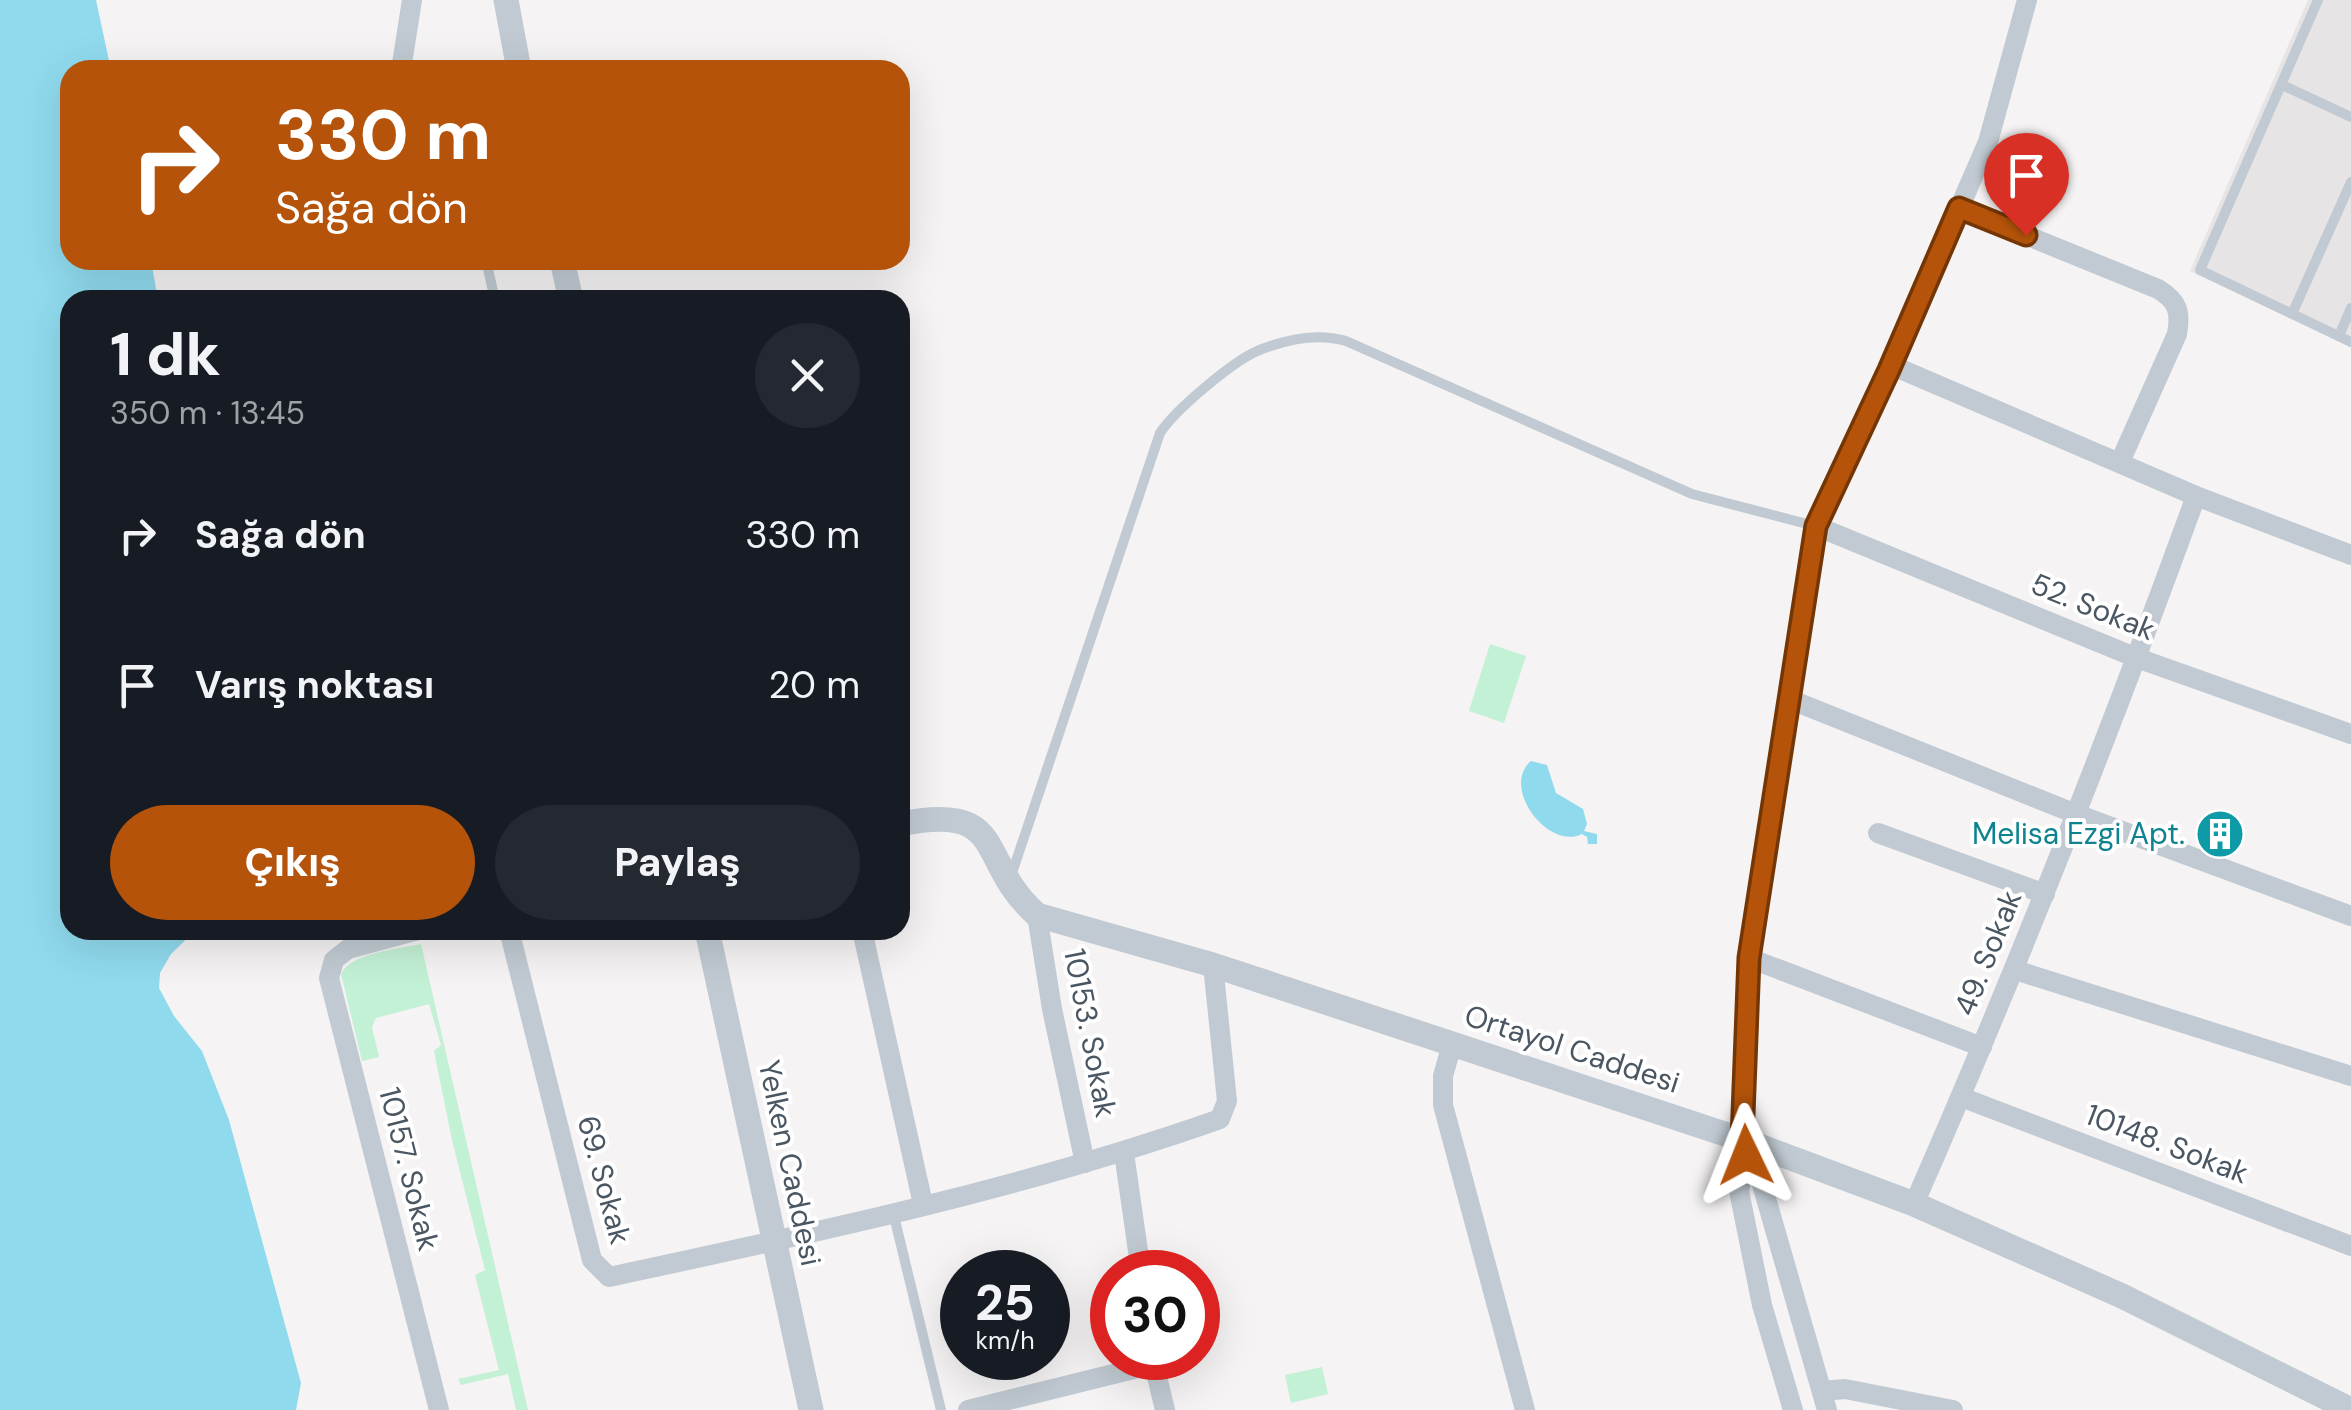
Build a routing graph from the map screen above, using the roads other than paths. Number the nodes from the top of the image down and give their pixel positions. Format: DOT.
graph roads {
  1 [pos="412,0"];
  2 [pos="506,0"];
  3 [pos="2027,0"];
  4 [pos="2318,0"];
  5 [pos="403,60"];
  6 [pos="516,60"];
  7 [pos="2282,84"];
  8 [pos="2351,116"];
  9 [pos="2351,182"];
  10 [pos="1959,208"];
  11 [pos="2351,308"];
  12 [pos="2292,314"];
  13 [pos="2339,336"];
  14 [pos="2351,342"];
  15 [pos="1892,366"];
  16 [pos="2120,462"];
  17 [pos="2196,496"];
  18 [pos="1816,526"];
  19 [pos="2351,555"];
  20 [pos="2137,658"];
  21 [pos="1790,699"];
  22 [pos="2351,734"];
  23 [pos="2076,814"];
  24 [pos="910,822"];
  25 [pos="1878,833"];
  26 [pos="1010,882"];
  27 [pos="2045,894"];
  28 [pos="1037,915"];
  29 [pos="2351,916"];
  30 [pos="381,940"];
  31 [pos="512,940"];
  32 [pos="709,940"];
  33 [pos="864,940"];
  34 [pos="1749,958"];
  35 [pos="1213,965"];
  36 [pos="2014,970"];
  37 [pos="1452,1044"];
  38 [pos="1982,1047"];
  39 [pos="2351,1076"];
  40 [pos="1961,1097"];
  41 [pos="1744,1147"];
  42 [pos="1124,1153"];
  43 [pos="1085,1163"];
  44 [pos="923,1204"];
  45 [pos="1914,1204"];
  46 [pos="892,1212"];
  47 [pos="773,1242"];
  48 [pos="2351,1246"];
  49 [pos="1138,1250"];
  50 [pos="1090,1378"];
  51 [pos="1158,1380"];
  52 [pos="1825,1400"];
  53 [pos="439,1410"];
  54 [pos="810,1410"];
  55 [pos="942,1410"];
  56 [pos="968,1410"];
  57 [pos="1165,1410"];
  58 [pos="1525,1410"];
  59 [pos="1793,1410"];
  60 [pos="1953,1410"];
  61 [pos="2351,1410"];
  1 -- 5 [label="street"];
  2 -- 6 [label="street"];
  3 -- 10 [label="street"];
  4 -- 7 [label="lane"];
  7 -- 8 [label="lane"];
  7 -- 12 [label="lane"];
  9 -- 12 [label="lane"];
  10 -- 15 [label="street"];
  10 -- 16 [label="street"];
  11 -- 13 [label="lane"];
  12 -- 13 [label="lane"];
  13 -- 14 [label="lane"];
  15 -- 16 [label="street"];
  15 -- 18 [label="street"];
  16 -- 17 [label="street"];
  17 -- 19 [label="street"];
  17 -- 20 [label="street, 49. Sokak"];
  18 -- 20 [label="street, 52. Sokak"];
  18 -- 21 [label="street"];
  18 -- 26 [label="lane"];
  20 -- 22 [label="street, 52. Sokak"];
  20 -- 23 [label="street, 49. Sokak"];
  21 -- 23 [label="street"];
  21 -- 34 [label="street"];
  23 -- 27 [label="street, 49. Sokak"];
  23 -- 29 [label="street"];
  24 -- 26 [label="street"];
  25 -- 27 [label="street"];
  26 -- 28 [label="street"];
  27 -- 36 [label="street, 49. Sokak"];
  28 -- 35 [label="street, Ortayol Caddesi"];
  28 -- 43 [label="street, 10153. Sokak"];
  30 -- 53 [label="street, 10157. Sokak"];
  31 -- 47 [label="street, 69. Sokak"];
  32 -- 47 [label="street, Yelken Caddesi"];
  33 -- 44 [label="street"];
  34 -- 38 [label="street"];
  34 -- 41 [label="street"];
  35 -- 37 [label="street, Ortayol Caddesi"];
  35 -- 42 [label="street"];
  36 -- 38 [label="street, 49. Sokak"];
  36 -- 39 [label="street"];
  37 -- 41 [label="street, Ortayol Caddesi"];
  37 -- 58 [label="street"];
  38 -- 40 [label="street, 49. Sokak"];
  40 -- 45 [label="street, 49. Sokak"];
  40 -- 48 [label="street, 10148. Sokak"];
  41 -- 45 [label="street, Ortayol Caddesi"];
  41 -- 52 [label="street"];
  41 -- 59 [label="street"];
  42 -- 43 [label="street"];
  42 -- 49 [label="street"];
  43 -- 44 [label="street"];
  44 -- 46 [label="street"];
  45 -- 61 [label="street, Ortayol Caddesi"];
  46 -- 47 [label="street"];
  46 -- 55 [label="lane"];
  47 -- 54 [label="street, Yelken Caddesi"];
  50 -- 56 [label="street"];
  51 -- 57 [label="street"];
  52 -- 60 [label="street"];
}
